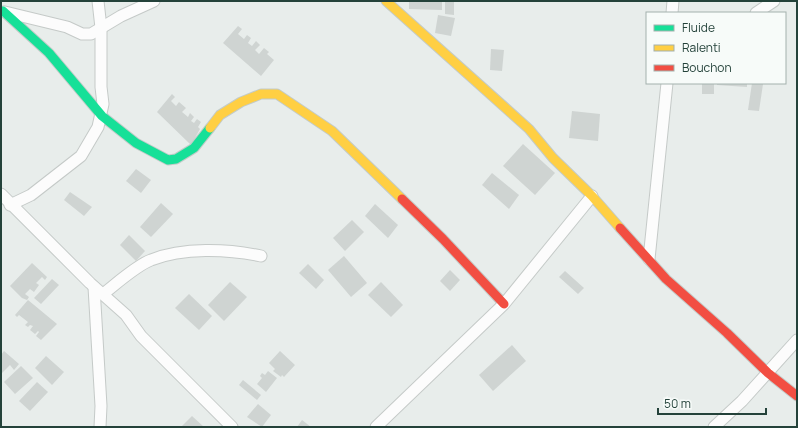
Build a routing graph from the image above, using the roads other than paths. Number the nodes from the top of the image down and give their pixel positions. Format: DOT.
graph roads {
  1 [pos="98,1"];
  2 [pos="154,1"];
  3 [pos="386,1"];
  4 [pos="673,1"];
  5 [pos="774,1"];
  6 [pos="2,11"];
  7 [pos="672,12"];
  8 [pos="758,12"];
  9 [pos="101,28"];
  10 [pos="667,84"];
  11 [pos="102,116"];
  12 [pos="1,194"];
  13 [pos="592,196"];
  14 [pos="10,204"];
  15 [pos="261,256"];
  16 [pos="649,259"];
  17 [pos="98,290"];
  18 [pos="504,304"];
  19 [pos="797,340"];
  20 [pos="768,372"];
  21 [pos="797,396"];
  22 [pos="100,427"];
  23 [pos="232,427"];
  24 [pos="376,427"];
  25 [pos="714,427"];
  1 -- 9 [label="street"];
  2 -- 9 [label="street"];
  3 -- 13 [label="street"];
  4 -- 7 [label="street"];
  5 -- 8 [label="street"];
  6 -- 9 [label="street"];
  6 -- 11 [label="street"];
  9 -- 11 [label="street"];
  10 -- 16 [label="street"];
  11 -- 14 [label="street"];
  11 -- 18 [label="street"];
  12 -- 14 [label="street"];
  13 -- 16 [label="street"];
  13 -- 18 [label="street"];
  14 -- 17 [label="street"];
  15 -- 17 [label="street"];
  16 -- 20 [label="street"];
  17 -- 22 [label="street"];
  17 -- 23 [label="street"];
  18 -- 24 [label="street"];
  19 -- 20 [label="street"];
  20 -- 21 [label="street"];
  20 -- 25 [label="street"];
}
